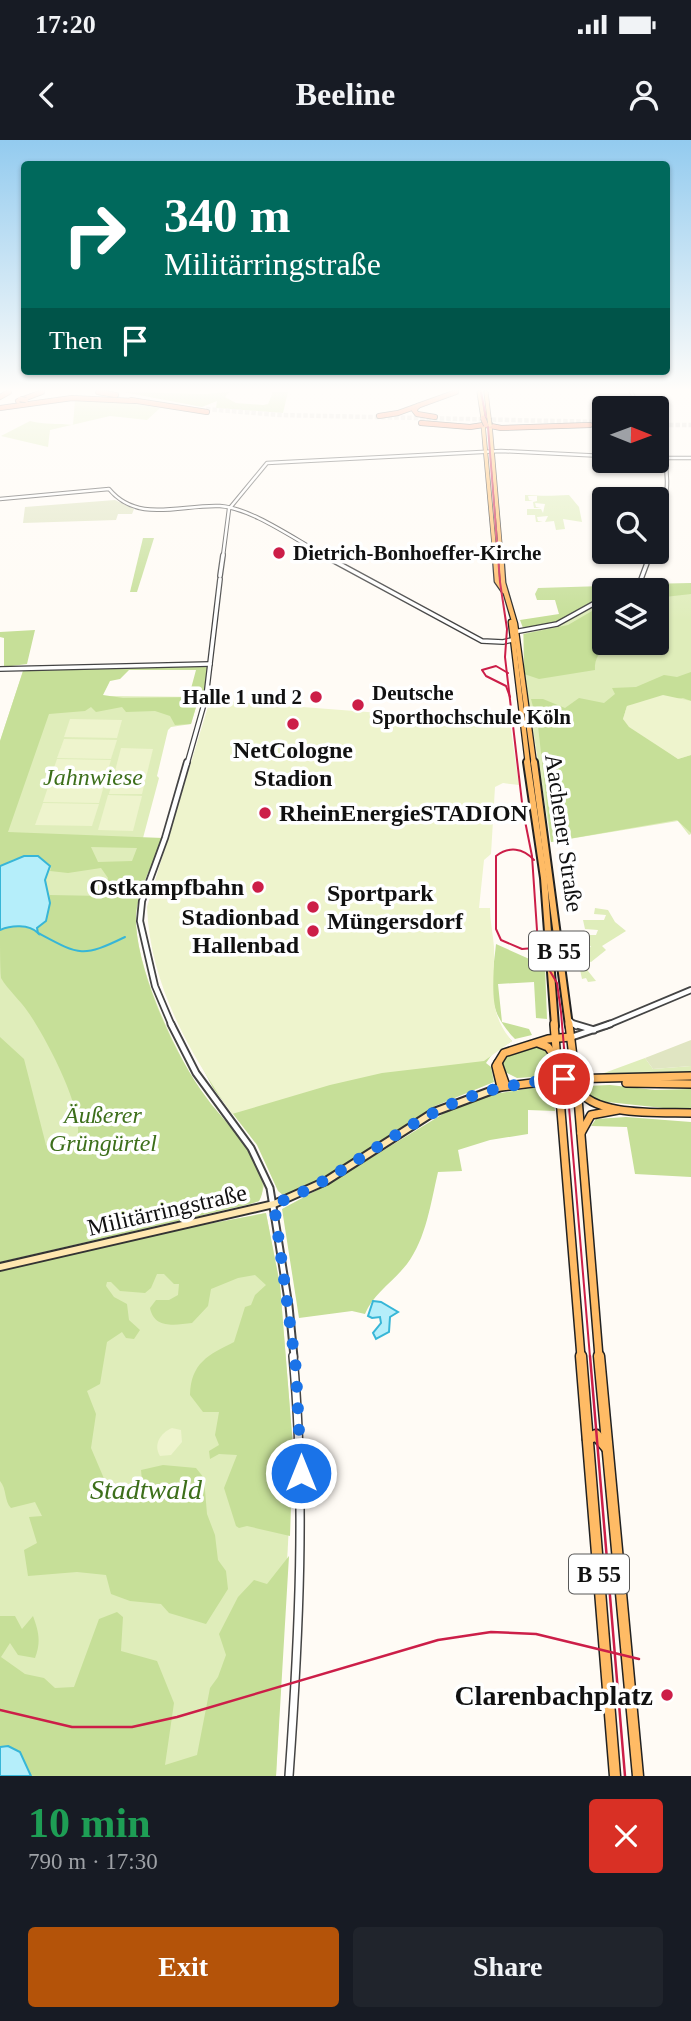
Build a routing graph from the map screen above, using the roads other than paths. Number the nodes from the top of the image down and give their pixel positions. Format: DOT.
graph roads {
  1 [pos="262,468"];
  2 [pos="488,468"];
  3 [pos="495,468"];
  4 [pos="0,499"];
  5 [pos="230,507"];
  6 [pos="495,544"];
  7 [pos="502,545"];
  8 [pos="592,605"];
  9 [pos="516,638"];
  10 [pos="479,639"];
  11 [pos="210,664"];
  12 [pos="0,669"];
  13 [pos="691,990"];
  14 [pos="569,1019"];
  15 [pos="595,1030"];
  16 [pos="572,1037"];
  17 [pos="556,1038"];
  18 [pos="538,1043"];
  19 [pos="498,1063"];
  20 [pos="558,1069"];
  21 [pos="503,1073"];
  22 [pos="691,1076"];
  23 [pos="607,1080"];
  24 [pos="526,1082"];
  25 [pos="691,1084"];
  26 [pos="504,1086"];
  27 [pos="577,1086"];
  28 [pos="629,1110"];
  29 [pos="691,1114"];
  30 [pos="580,1138"];
  31 [pos="274,1204"];
  32 [pos="0,1267"];
  33 [pos="588,1438"];
  34 [pos="608,1450"];
  35 [pos="289,1776"];
  36 [pos="615,1776"];
  37 [pos="638,1776"];
  1 -- 5 [label="street"];
  2 -- 6 [label="main road, Aachener Straße / B 55"];
  3 -- 7 [label="main road, Aachener Straße / B 55"];
  4 -- 5 [label="street"];
  5 -- 10 [label="street"];
  5 -- 11 [label="street"];
  6 -- 7 [label="main road"];
  6 -- 9 [label="main road, Aachener Straße / B 55"];
  7 -- 9 [label="main road, Aachener Straße / B 55"];
  8 -- 9 [label="street"];
  9 -- 10 [label="street"];
  9 -- 10 [label="street"];
  9 -- 14 [label="main road, Aachener Straße / B 55"];
  9 -- 17 [label="main road, Aachener Straße / B 55"];
  11 -- 12 [label="street"];
  11 -- 31 [label="street"];
  13 -- 15 [label="street"];
  14 -- 15 [label="street"];
  14 -- 16 [label="main road, Aachener Straße / B 55"];
  15 -- 16 [label="street"];
  16 -- 17 [label="main road"];
  16 -- 27 [label="main road, Aachener Straße / B 55, bridge"];
  17 -- 18 [label="main road"];
  17 -- 20 [label="main road, Aachener Straße / B 55"];
  18 -- 19 [label="main road"];
  18 -- 20 [label="main road"];
  19 -- 21 [label="main road"];
  19 -- 26 [label="main road"];
  20 -- 33 [label="main road, Aachener Straße / B 55, bridge"];
  21 -- 24 [label="main road"];
  21 -- 26 [label="main road"];
  22 -- 23 [label="main road, Militärringstraße"];
  23 -- 24 [label="main road, Militärringstraße"];
  23 -- 25 [label="main road, Militärringstraße"];
  24 -- 26 [label="main road, Militärringstraße"];
  26 -- 31 [label="main road, Militärringstraße"];
  27 -- 28 [label="main road"];
  27 -- 30 [label="main road, Aachener Straße / B 55"];
  28 -- 29 [label="main road"];
  28 -- 30 [label="main road"];
  30 -- 34 [label="main road, Aachener Straße / B 55"];
  31 -- 32 [label="main road, Militärringstraße"];
  31 -- 35 [label="street"];
  33 -- 34 [label="main road"];
  33 -- 36 [label="main road, Aachener Straße / B 55"];
  34 -- 37 [label="main road, Aachener Straße / B 55"];
}
